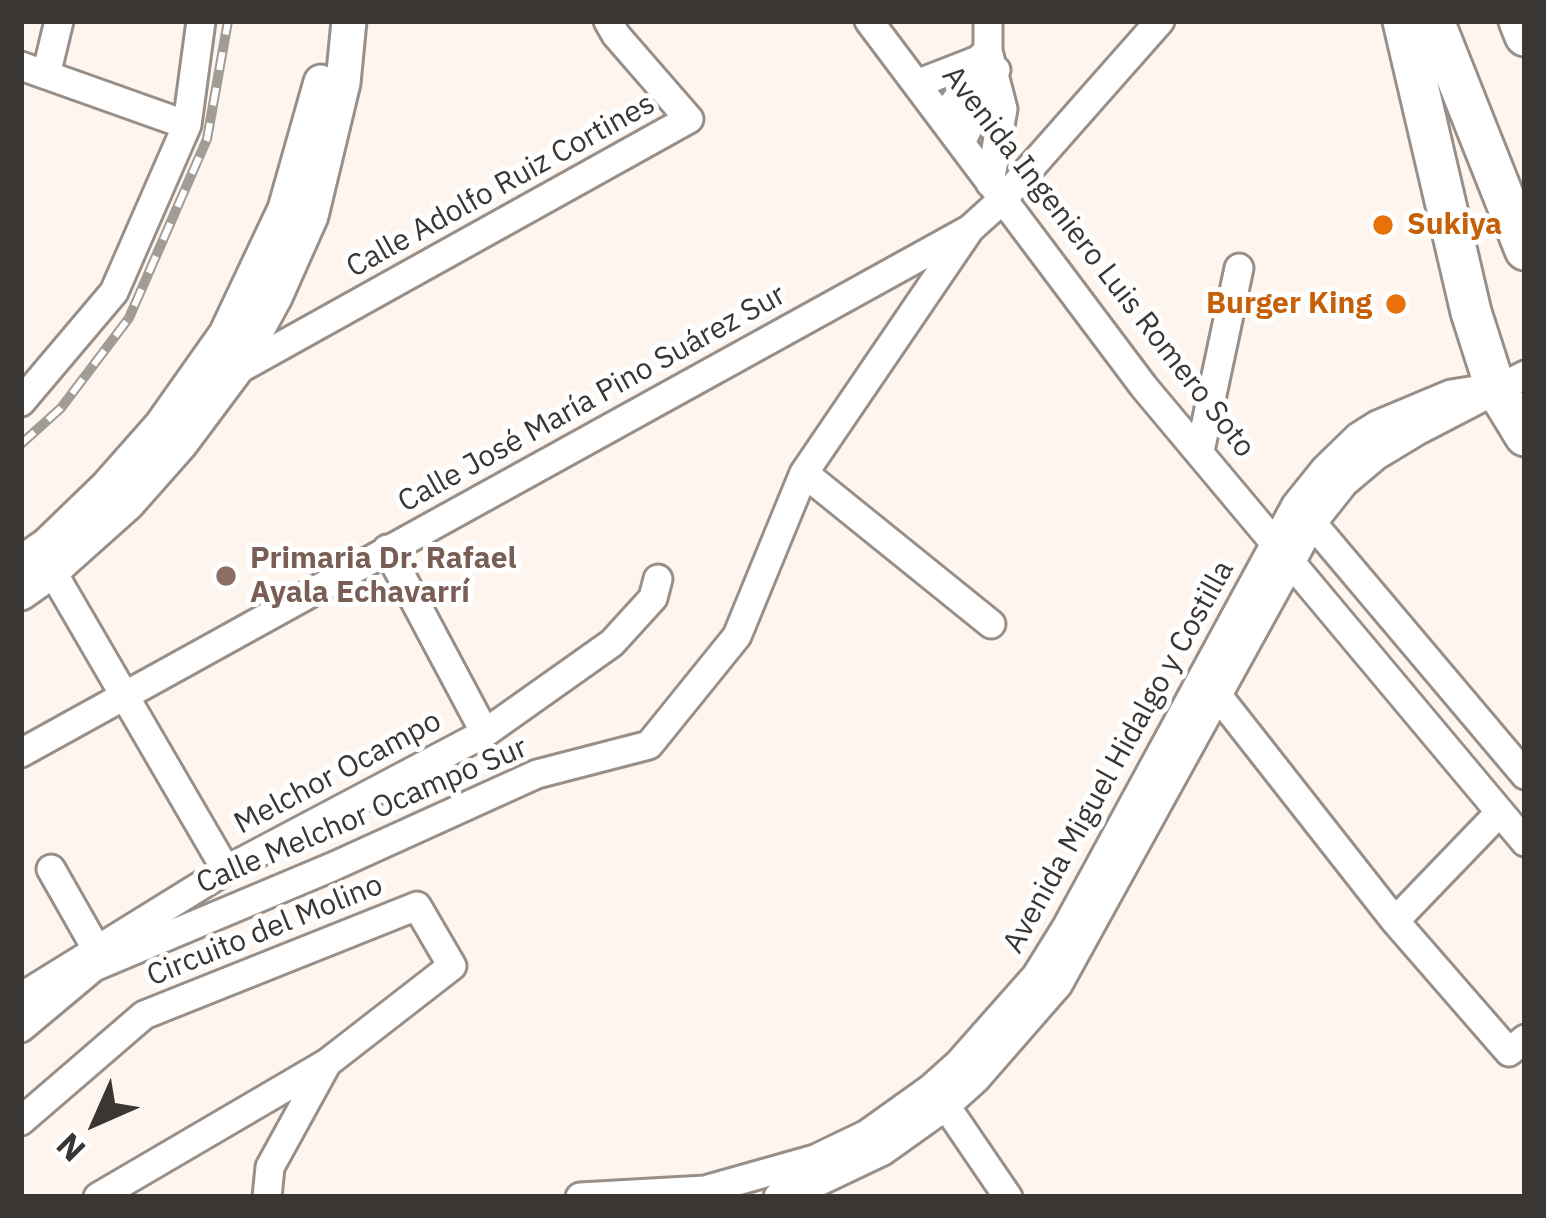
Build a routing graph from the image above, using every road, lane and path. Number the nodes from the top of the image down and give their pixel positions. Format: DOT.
graph roads {
  1 [pos="59,21"];
  2 [pos="201,21"];
  3 [pos="608,21"];
  4 [pos="869,21"];
  5 [pos="988,21"];
  6 [pos="1160,21"];
  7 [pos="1402,21"];
  8 [pos="1434,21"];
  9 [pos="1519,21"];
  10 [pos="331,26"];
  11 [pos="1525,36"];
  12 [pos="987,60"];
  13 [pos="34,71"];
  14 [pos="919,82"];
  15 [pos="944,118"];
  16 [pos="187,125"];
  17 [pos="962,143"];
  18 [pos="996,192"];
  19 [pos="970,229"];
  20 [pos="1525,250"];
  21 [pos="1240,268"];
  22 [pos="234,372"];
  23 [pos="1510,381"];
  24 [pos="21,402"];
  25 [pos="1525,436"];
  26 [pos="1200,451"];
  27 [pos="804,473"];
  28 [pos="1305,514"];
  29 [pos="387,549"];
  30 [pos="1285,553"];
  31 [pos="37,567"];
  32 [pos="658,579"];
  33 [pos="21,593"];
  34 [pos="991,624"];
  35 [pos="124,693"];
  36 [pos="1219,697"];
  37 [pos="485,733"];
  38 [pos="21,753"];
  39 [pos="1525,775"];
  40 [pos="1499,813"];
  41 [pos="1525,842"];
  42 [pos="51,868"];
  43 [pos="226,870"];
  44 [pos="1395,921"];
  45 [pos="98,950"];
  46 [pos="21,998"];
  47 [pos="21,1028"];
  48 [pos="1525,1039"];
  49 [pos="327,1063"];
  50 [pos="946,1106"];
  51 [pos="21,1121"];
  52 [pos="98,1197"];
  53 [pos="267,1197"];
  54 [pos="580,1197"];
  55 [pos="778,1197"];
  56 [pos="1008,1197"];
  1 -- 13 [label="street"];
  2 -- 16 [label="street"];
  3 -- 22 [label="street, Calle Adolfo Ruiz Cortines"];
  4 -- 14 [label="street, Avenida Ingeniero Luis Romero Soto"];
  5 -- 12 [label="street"];
  6 -- 18 [label="street, Calle José María Pino Suárez Sur"];
  7 -- 23 [label="highway"];
  8 -- 20 [label="highway"];
  9 -- 11 [label="highway"];
  10 -- 22 [label="main road"];
  10 -- 31 [label="main road"];
  12 -- 14 [label="street"];
  12 -- 15 [label="street"];
  12 -- 17 [label="street"];
  12 -- 18 [label="street"];
  13 -- 16 [label="street"];
  14 -- 15 [label="street, Avenida Ingeniero Luis Romero Soto"];
  15 -- 17 [label="street, Avenida Ingeniero Luis Romero Soto"];
  16 -- 24 [label="street"];
  17 -- 18 [label="street, Avenida Ingeniero Luis Romero Soto"];
  18 -- 19 [label="street, Calle José María Pino Suárez Sur"];
  18 -- 26 [label="street, Avenida Ingeniero Luis Romero Soto"];
  19 -- 27 [label="street, Calle Melchor Ocampo Sur"];
  19 -- 29 [label="street, Calle José María Pino Suárez Sur"];
  21 -- 26 [label="street"];
  22 -- 31 [label="main road"];
  23 -- 25 [label="highway"];
  23 -- 28 [label="street, Avenida Miguel Hidalgo y Costilla"];
  26 -- 30 [label="street, Avenida Ingeniero Luis Romero Soto"];
  27 -- 34 [label="street"];
  27 -- 47 [label="street, Calle Melchor Ocampo Sur"];
  28 -- 30 [label="street, Avenida Miguel Hidalgo y Costilla"];
  28 -- 39 [label="street"];
  29 -- 35 [label="street, Calle José María Pino Suárez Sur"];
  29 -- 37 [label="street"];
  30 -- 36 [label="street, Avenida Miguel Hidalgo y Costilla"];
  30 -- 40 [label="street, Avenida Ingeniero Luis Romero Soto"];
  30 -- 54 [label="street, Avenida Miguel Hidalgo y Costilla"];
  31 -- 33 [label="main road"];
  31 -- 35 [label="street"];
  32 -- 37 [label="street, Melchor Ocampo"];
  35 -- 38 [label="street, Calle José María Pino Suárez Sur"];
  35 -- 43 [label="street"];
  36 -- 44 [label="street"];
  36 -- 50 [label="street, Avenida Miguel Hidalgo y Costilla"];
  37 -- 43 [label="street, Melchor Ocampo"];
  40 -- 41 [label="street, Avenida Ingeniero Luis Romero Soto"];
  40 -- 44 [label="street"];
  42 -- 45 [label="street"];
  43 -- 45 [label="street, Melchor Ocampo"];
  44 -- 48 [label="street"];
  45 -- 46 [label="street, Melchor Ocampo"];
  49 -- 51 [label="street, Circuito del Molino"];
  49 -- 52 [label="street, Circuito del Molino"];
  49 -- 53 [label="street, Circuito del Molino"];
  50 -- 55 [label="street, Avenida Miguel Hidalgo y Costilla"];
  50 -- 56 [label="street"];
}
